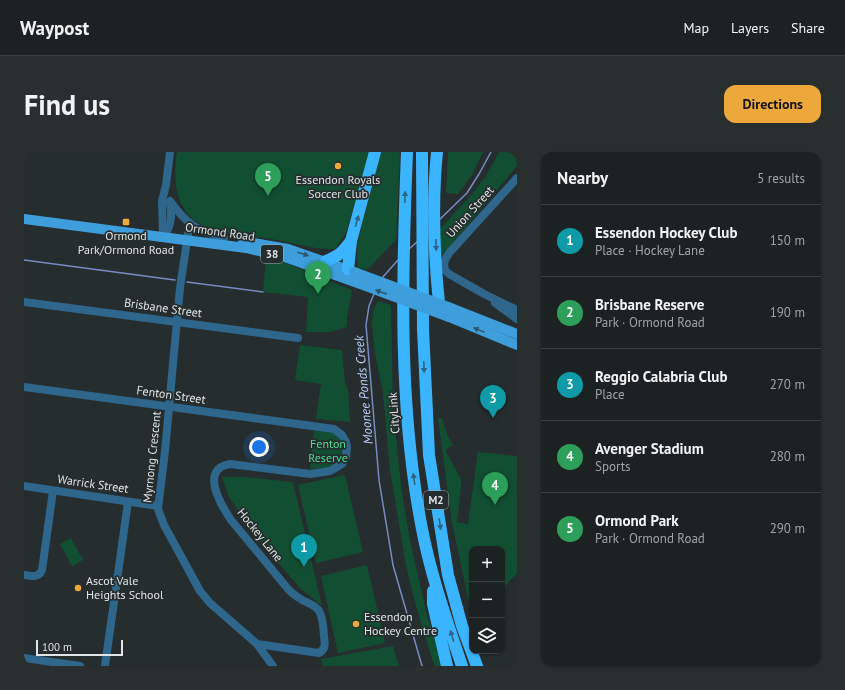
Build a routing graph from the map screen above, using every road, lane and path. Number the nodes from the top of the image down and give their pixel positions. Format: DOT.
graph roads {
  1 [pos="170,152"];
  2 [pos="375,152"];
  3 [pos="407,152"];
  4 [pos="422,152"];
  5 [pos="437,152"];
  6 [pos="517,178"];
  7 [pos="166,185"];
  8 [pos="170,202"];
  9 [pos="24,212"];
  10 [pos="24,219"];
  11 [pos="164,233"];
  12 [pos="188,237"];
  13 [pos="224,238"];
  14 [pos="351,241"];
  15 [pos="326,261"];
  16 [pos="350,275"];
  17 [pos="486,295"];
  18 [pos="24,302"];
  19 [pos="437,307"];
  20 [pos="517,311"];
  21 [pos="517,319"];
  22 [pos="177,322"];
  23 [pos="517,334"];
  24 [pos="298,338"];
  25 [pos="517,345"];
  26 [pos="24,386"];
  27 [pos="170,406"];
  28 [pos="315,426"];
  29 [pos="24,486"];
  30 [pos="53,491"];
  31 [pos="128,502"];
  32 [pos="158,506"];
  33 [pos="24,575"];
  34 [pos="434,581"];
  35 [pos="256,644"];
  36 [pos="24,658"];
  37 [pos="80,666"];
  38 [pos="105,666"];
  39 [pos="273,666"];
  40 [pos="447,666"];
  41 [pos="462,666"];
  42 [pos="477,666"];
  1 -- 7 [label="street"];
  14 -- 2 [label="highway, one-way"];
  34 -- 3 [label="highway, CityLink / M2, one-way"];
  4 -- 42 [label="highway, M2, one-way"];
  5 -- 19 [label="highway, one-way"];
  6 -- 17 [label="street, Union Street"];
  7 -- 8 [label="street"];
  7 -- 11 [label="street"];
  8 -- 11 [label="street"];
  8 -- 13 [label="street"];
  9 -- 11 [label="main road, Ormond Road / 38"];
  10 -- 11 [label="main road, Ormond Road / 38"];
  11 -- 12 [label="main road, Ormond Road / 38"];
  12 -- 13 [label="main road, Ormond Road / 38"];
  12 -- 16 [label="main road, Ormond Road / 38"];
  12 -- 22 [label="street, Myrnong Crescent"];
  13 -- 15 [label="main road, Ormond Road / 38, one-way"];
  14 -- 15 [label="highway"];
  14 -- 16 [label="highway"];
  15 -- 16 [label="main road, Ormond Road / 38"];
  16 -- 19 [label="main road, Ormond Road / 38, bridge"];
  17 -- 20 [label="street"];
  17 -- 21 [label="street"];
  18 -- 22 [label="street, Brisbane Street"];
  19 -- 23 [label="main road, Ormond Road / 38"];
  25 -- 19 [label="main road, Ormond Road / 38, one-way"];
  20 -- 21 [label="street"];
  22 -- 24 [label="street, Brisbane Street"];
  22 -- 27 [label="street, Myrnong Crescent"];
  26 -- 27 [label="street, Fenton Street"];
  27 -- 28 [label="street, Fenton Street"];
  27 -- 32 [label="street, Myrnong Crescent"];
  28 -- 35 [label="street, Hockey Lane"];
  29 -- 30 [label="street, Warrick Street"];
  30 -- 31 [label="street, Warrick Street"];
  30 -- 33 [label="street"];
  31 -- 32 [label="street, Warrick Street"];
  31 -- 38 [label="street"];
  32 -- 35 [label="street, Myrnong Crescent"];
  34 -- 40 [label="highway"];
  41 -- 34 [label="highway, CityLink / M2, one-way"];
  35 -- 39 [label="street, Myrnong Crescent"];
  36 -- 37 [label="street"];
}
